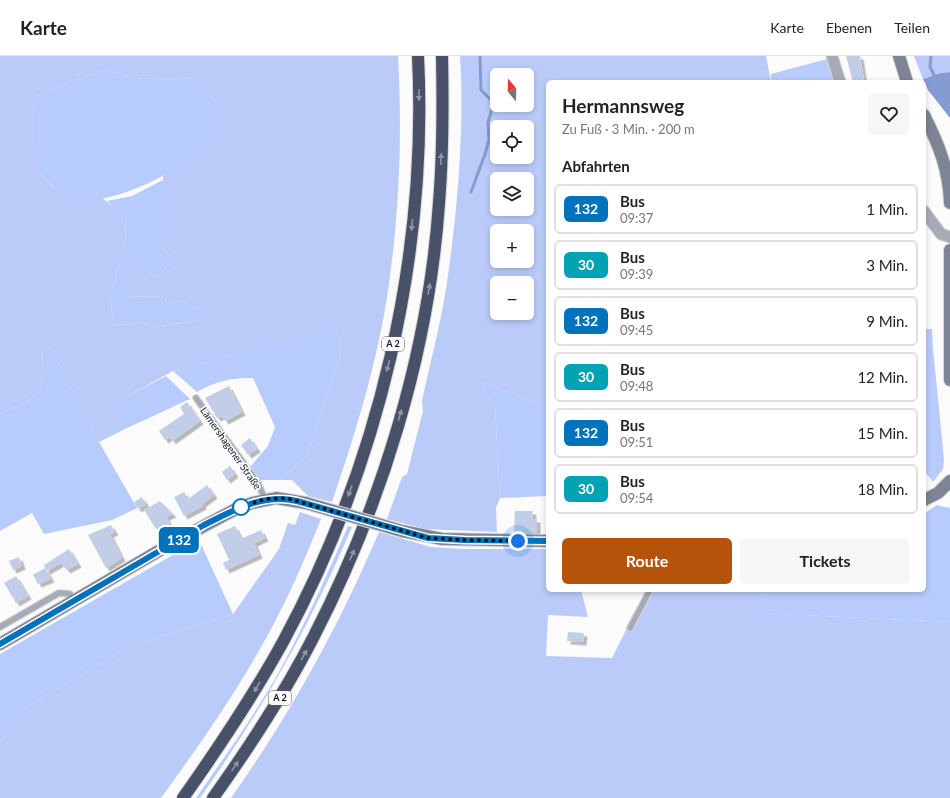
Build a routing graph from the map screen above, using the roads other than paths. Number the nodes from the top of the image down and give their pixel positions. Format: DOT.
graph roads {
  1 [pos="418,56"];
  2 [pos="442,56"];
  3 [pos="832,56"];
  4 [pos="899,56"];
  5 [pos="839,80"];
  6 [pos="906,80"];
  7 [pos="926,119"];
  8 [pos="950,203"];
  9 [pos="926,215"];
  10 [pos="950,237"];
  11 [pos="950,250"];
  12 [pos="950,273"];
  13 [pos="950,380"];
  14 [pos="196,398"];
  15 [pos="949,485"];
  16 [pos="926,499"];
  17 [pos="266,502"];
  18 [pos="546,541"];
  19 [pos="649,592"];
  20 [pos="74,601"];
  21 [pos="0,627"];
  22 [pos="630,628"];
  23 [pos="0,644"];
  24 [pos="183,798"];
  25 [pos="213,798"];
  1 -- 24 [label="highway, A 2, one-way"];
  25 -- 2 [label="highway, A 2, one-way"];
  3 -- 5 [label="street"];
  4 -- 6 [label="main road"];
  7 -- 8 [label="main road"];
  9 -- 10 [label="street"];
  11 -- 12 [label="main road"];
  12 -- 13 [label="main road"];
  14 -- 17 [label="lane, Lämershagener Straße"];
  15 -- 16 [label="main road"];
  17 -- 18 [label="main road, Lämershagener Straße, bridge"];
  17 -- 20 [label="main road, Lämershagener Straße"];
  19 -- 22 [label="lane"];
  20 -- 21 [label="lane"];
  20 -- 23 [label="main road, Lämershagener Straße"];
}
